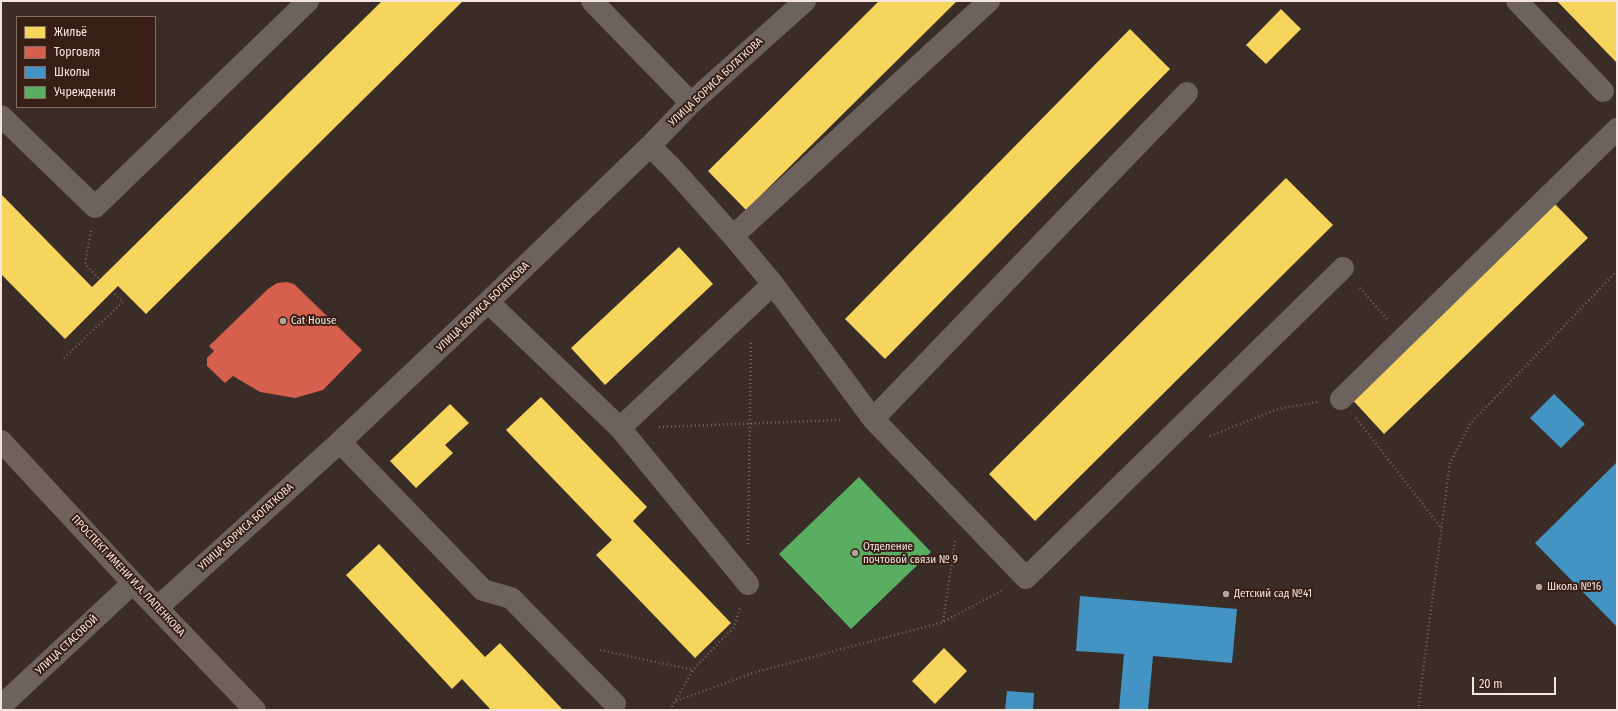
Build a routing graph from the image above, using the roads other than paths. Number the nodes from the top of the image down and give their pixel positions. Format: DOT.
graph roads {
  1 [pos="308,1"];
  2 [pos="592,1"];
  3 [pos="805,1"];
  4 [pos="989,1"];
  5 [pos="1517,1"];
  6 [pos="1603,91"];
  7 [pos="1187,93"];
  8 [pos="691,103"];
  9 [pos="1,116"];
  10 [pos="1617,129"];
  11 [pos="650,146"];
  12 [pos="733,236"];
  13 [pos="1343,268"];
  14 [pos="773,284"];
  15 [pos="488,302"];
  16 [pos="1341,399"];
  17 [pos="873,419"];
  18 [pos="620,428"];
  19 [pos="1,441"];
  20 [pos="340,442"];
  21 [pos="133,583"];
  22 [pos="748,584"];
  23 [pos="157,608"];
  24 [pos="615,704"];
  25 [pos="1,706"];
  26 [pos="256,710"];
  1 -- 9 [label="street"];
  2 -- 8 [label="street"];
  3 -- 8 [label="street, УЛИЦА БОРИСА БОГАТКОВА"];
  4 -- 12 [label="street"];
  5 -- 6 [label="street"];
  7 -- 17 [label="street"];
  8 -- 11 [label="street, УЛИЦА БОРИСА БОГАТКОВА"];
  10 -- 16 [label="street"];
  11 -- 12 [label="street"];
  11 -- 15 [label="street, УЛИЦА БОРИСА БОГАТКОВА"];
  12 -- 14 [label="street"];
  13 -- 17 [label="street"];
  14 -- 17 [label="street"];
  14 -- 18 [label="street"];
  15 -- 18 [label="street"];
  15 -- 20 [label="street, УЛИЦА БОРИСА БОГАТКОВА"];
  18 -- 22 [label="street"];
  19 -- 21 [label="main road, ПРОСПЕКТ ИМЕНИ И.А. ЛАПЕНКОВА"];
  20 -- 23 [label="street, УЛИЦА БОРИСА БОГАТКОВА"];
  20 -- 24 [label="street"];
  21 -- 23 [label="main road, ПРОСПЕКТ ИМЕНИ И.А. ЛАПЕНКОВА"];
  21 -- 25 [label="street, УЛИЦА СТАСОВОЙ"];
  23 -- 26 [label="main road, ПРОСПЕКТ ИМЕНИ И.А. ЛАПЕНКОВА"];
}
